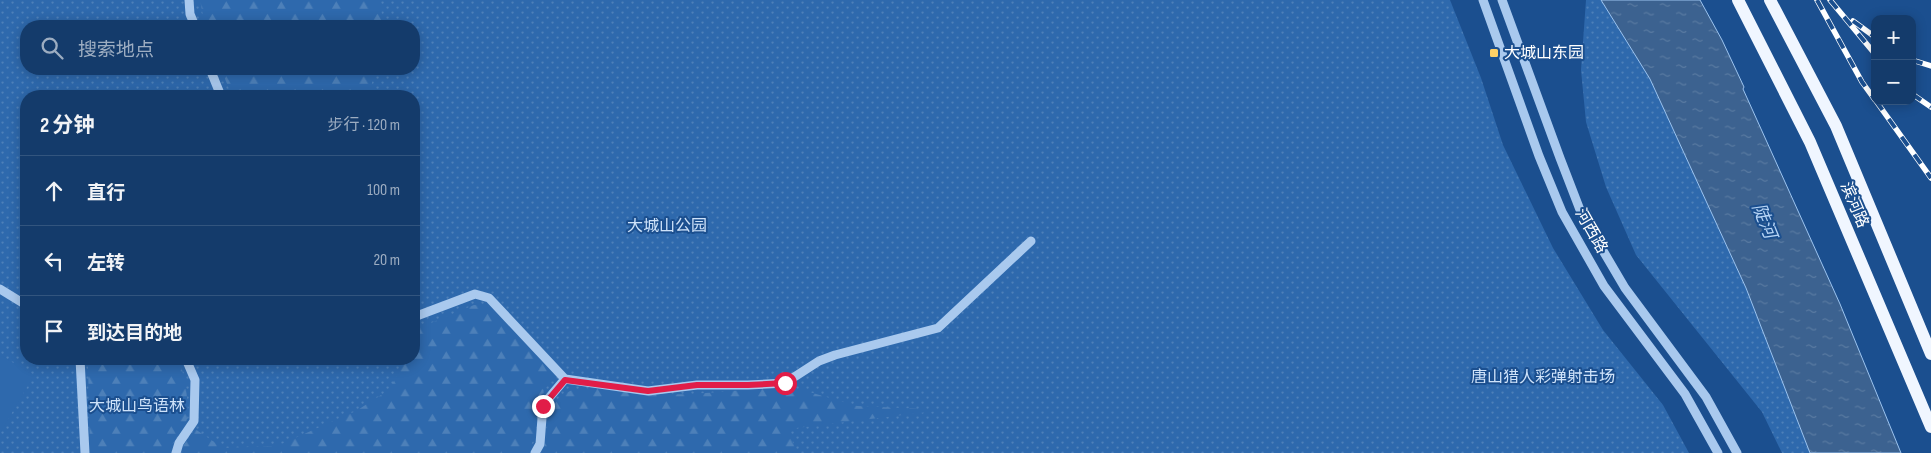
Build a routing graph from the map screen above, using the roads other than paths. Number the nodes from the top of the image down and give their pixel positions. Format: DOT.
graph roads {
  1 [pos="188,0"];
  2 [pos="1483,0"];
  3 [pos="1502,0"];
  4 [pos="1738,0"];
  5 [pos="1770,0"];
  6 [pos="192,20"];
  7 [pos="212,75"];
  8 [pos="219,90"];
  9 [pos="1031,240"];
  10 [pos="0,288"];
  11 [pos="20,301"];
  12 [pos="420,315"];
  13 [pos="1931,354"];
  14 [pos="80,365"];
  15 [pos="188,365"];
  16 [pos="565,380"];
  17 [pos="1931,427"];
  18 [pos="85,453"];
  19 [pos="176,453"];
  20 [pos="535,453"];
  21 [pos="1718,453"];
  22 [pos="1737,453"];
  1 -- 6 [label="street"];
  2 -- 21 [label="street, 河西路"];
  3 -- 22 [label="street, 河西路"];
  4 -- 17 [label="main road, 滨河路"];
  5 -- 13 [label="main road, 滨河路"];
  7 -- 8 [label="street"];
  9 -- 16 [label="street"];
  10 -- 11 [label="street"];
  12 -- 16 [label="street"];
  14 -- 18 [label="street"];
  15 -- 19 [label="street"];
  16 -- 20 [label="street"];
}
